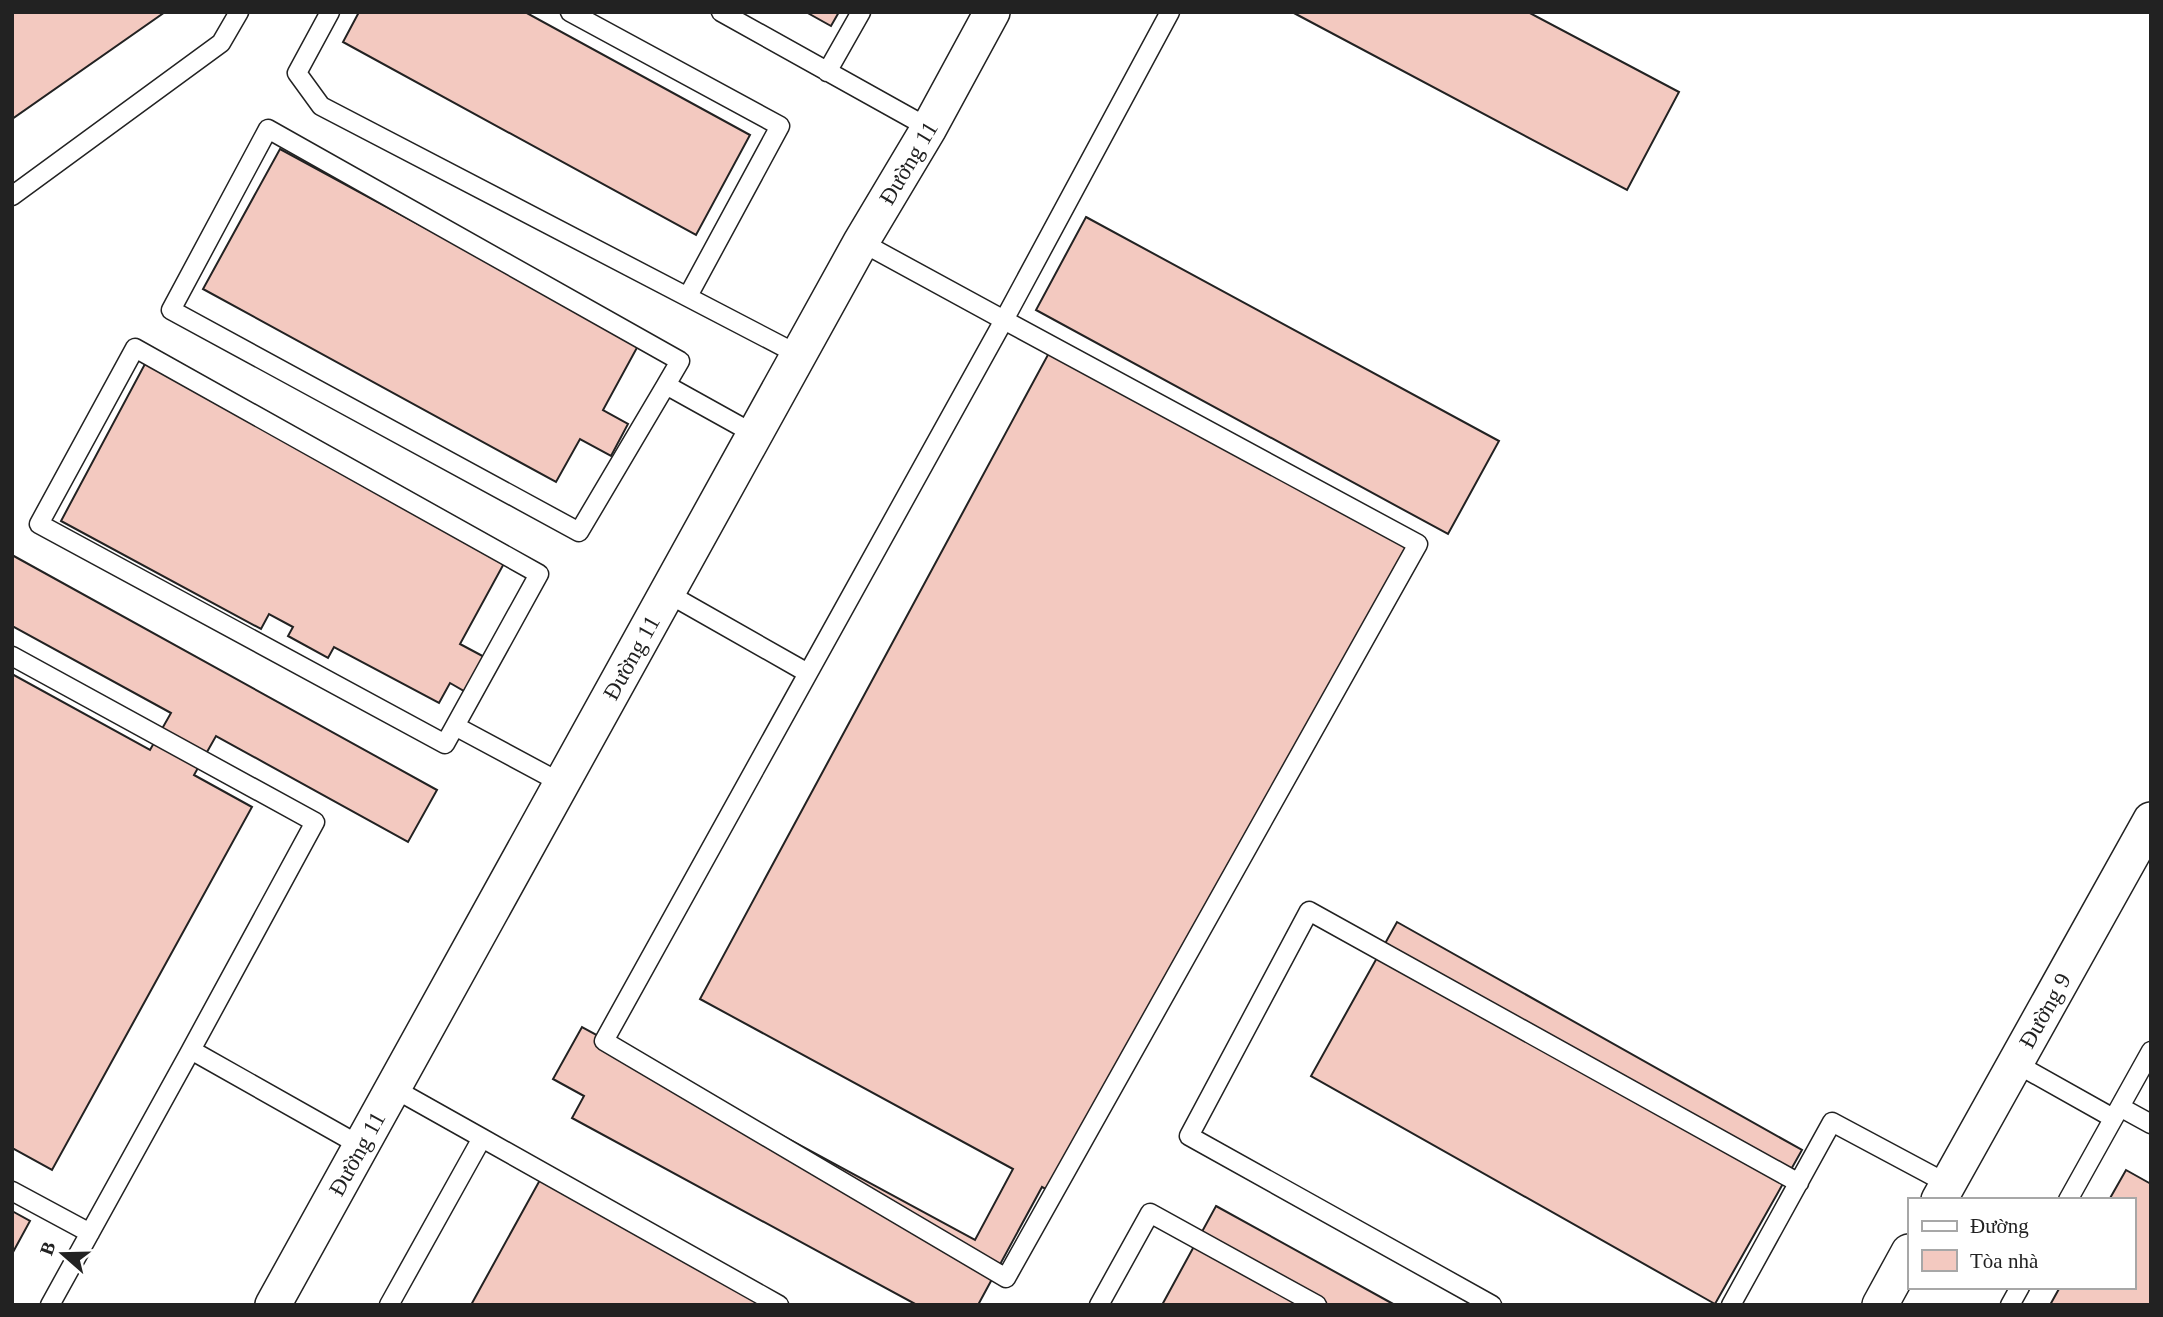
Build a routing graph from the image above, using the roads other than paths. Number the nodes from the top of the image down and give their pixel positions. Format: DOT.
graph roads {
  1 [pos="239,12"];
  2 [pos="330,12"];
  3 [pos="570,12"];
  4 [pos="721,12"];
  5 [pos="861,12"];
  6 [pos="992,12"];
  7 [pos="1170,12"];
  8 [pos="827,72"];
  9 [pos="929,128"];
  10 [pos="12,197"];
  11 [pos="861,242"];
  12 [pos="688,296"];
  13 [pos="1004,320"];
  14 [pos="799,355"];
  15 [pos="666,385"];
  16 [pos="756,435"];
  17 [pos="667,593"];
  18 [pos="12,656"];
  19 [pos="806,672"];
  20 [pos="455,726"];
  21 [pos="563,784"];
  22 [pos="2151,820"];
  23 [pos="191,1050"];
  24 [pos="2151,1051"];
  25 [pos="2015,1063"];
  26 [pos="393,1088"];
  27 [pos="2117,1113"];
  28 [pos="2151,1124"];
  29 [pos="482,1138"];
  30 [pos="361,1146"];
  31 [pos="1798,1183"];
  32 [pos="12,1191"];
  33 [pos="1943,1192"];
  34 [pos="2069,1198"];
  35 [pos="90,1233"];
  36 [pos="1908,1254"];
  37 [pos="2019,1289"];
  38 [pos="281,1302"];
  39 [pos="50,1305"];
  40 [pos="388,1305"];
  41 [pos="779,1305"];
  42 [pos="1099,1305"];
  43 [pos="1317,1305"];
  44 [pos="1492,1305"];
  45 [pos="1731,1305"];
  46 [pos="1880,1305"];
  47 [pos="2010,1305"];
  1 -- 10 [label="lane"];
  2 -- 12 [label="lane"];
  3 -- 12 [label="lane"];
  4 -- 8 [label="lane"];
  5 -- 8 [label="lane"];
  6 -- 9 [label="street, Đường 11"];
  7 -- 13 [label="lane"];
  8 -- 9 [label="lane"];
  9 -- 11 [label="street, Đường 11"];
  11 -- 13 [label="lane"];
  11 -- 14 [label="street, Đường 11"];
  12 -- 14 [label="lane"];
  13 -- 19 [label="lane"];
  13 -- 19 [label="lane"];
  14 -- 16 [label="street, Đường 11"];
  15 -- 15 [label="lane"];
  15 -- 16 [label="lane"];
  16 -- 17 [label="street, Đường 11"];
  17 -- 19 [label="lane"];
  17 -- 21 [label="street, Đường 11"];
  18 -- 23 [label="lane"];
  20 -- 20 [label="lane"];
  20 -- 21 [label="lane"];
  21 -- 26 [label="street, Đường 11"];
  22 -- 25 [label="street, Đường 9"];
  23 -- 30 [label="lane"];
  23 -- 35 [label="lane"];
  24 -- 27 [label="lane"];
  25 -- 27 [label="lane"];
  25 -- 33 [label="street, Đường 9"];
  26 -- 29 [label="lane"];
  26 -- 30 [label="street, Đường 11"];
  27 -- 28 [label="lane"];
  27 -- 34 [label="lane"];
  29 -- 40 [label="lane"];
  29 -- 41 [label="lane"];
  30 -- 38 [label="street, Đường 11"];
  31 -- 33 [label="lane"];
  31 -- 44 [label="lane"];
  31 -- 45 [label="lane"];
  32 -- 35 [label="lane"];
  35 -- 39 [label="lane"];
  36 -- 46 [label="street"];
  37 -- 47 [label="lane"];
  42 -- 43 [label="lane"];
}
